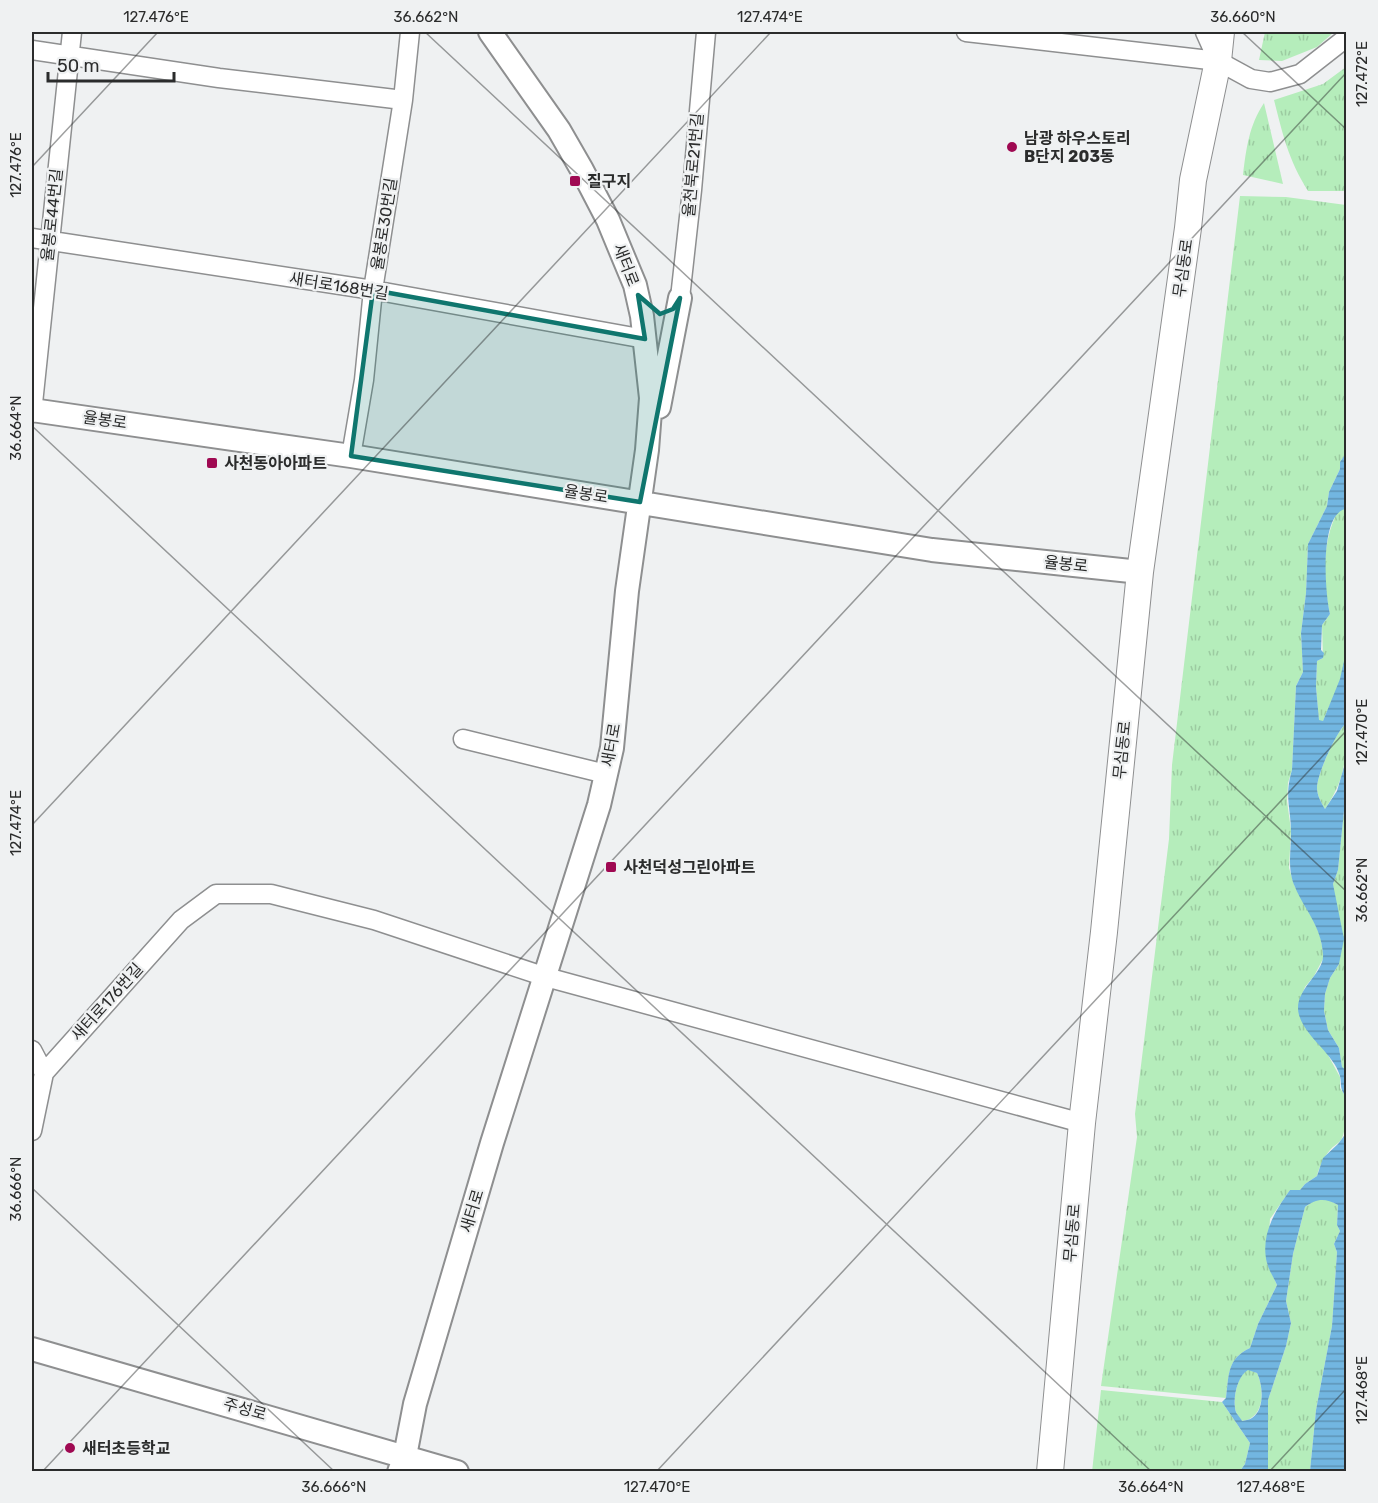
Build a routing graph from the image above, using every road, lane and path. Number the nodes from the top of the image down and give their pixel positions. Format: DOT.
graph roads {
  1 [pos="72,32"];
  2 [pos="410,32"];
  3 [pos="490,32"];
  4 [pos="706,32"];
  5 [pos="966,32"];
  6 [pos="1205,32"];
  7 [pos="1221,32"];
  8 [pos="1347,38"];
  9 [pos="32,50"];
  10 [pos="69,56"];
  11 [pos="1218,61"];
  12 [pos="403,100"];
  13 [pos="41,239"];
  14 [pos="373,290"];
  15 [pos="638,295"];
  16 [pos="680,298"];
  17 [pos="645,339"];
  18 [pos="32,411"];
  19 [pos="351,456"];
  20 [pos="644,473"];
  21 [pos="640,502"];
  22 [pos="1140,572"];
  23 [pos="463,739"];
  24 [pos="606,774"];
  25 [pos="546,977"];
  26 [pos="32,1050"];
  27 [pos="44,1072"];
  28 [pos="1082,1123"];
  29 [pos="32,1131"];
  30 [pos="32,1349"];
  31 [pos="402,1464"];
  32 [pos="457,1472"];
  33 [pos="1050,1472"];
  1 -- 10 [label="street, 율봉로44번길"];
  2 -- 12 [label="street, 율봉로30번길"];
  3 -- 15 [label="street, 새터로"];
  4 -- 16 [label="street, 율천북로21번길"];
  5 -- 11 [label="street"];
  6 -- 11 [label="street"];
  7 -- 11 [label="main road, 무심동로"];
  8 -- 11 [label="street"];
  9 -- 10 [label="street"];
  10 -- 12 [label="street"];
  10 -- 13 [label="street, 율봉로44번길"];
  11 -- 22 [label="main road, 무심동로"];
  12 -- 14 [label="street, 율봉로30번길"];
  13 -- 14 [label="street, 새터로168번길"];
  13 -- 18 [label="street, 율봉로44번길"];
  14 -- 17 [label="street, 새터로168번길"];
  14 -- 19 [label="street, 율봉로30번길"];
  15 -- 16 [label="street"];
  15 -- 17 [label="street, 새터로"];
  16 -- 20 [label="street"];
  17 -- 20 [label="street, 새터로"];
  18 -- 19 [label="street, 율봉로"];
  19 -- 21 [label="street, 율봉로"];
  20 -- 21 [label="street, 새터로"];
  21 -- 22 [label="street, 율봉로"];
  21 -- 24 [label="street, 새터로"];
  22 -- 28 [label="main road, 무심동로"];
  23 -- 24 [label="street"];
  24 -- 25 [label="street, 새터로"];
  25 -- 27 [label="street, 새터로176번길"];
  25 -- 28 [label="street"];
  25 -- 31 [label="street, 새터로"];
  26 -- 27 [label="street"];
  27 -- 29 [label="street"];
  28 -- 33 [label="main road, 무심동로"];
  30 -- 31 [label="street, 주성로"];
  31 -- 32 [label="street, 주성로"];
}
